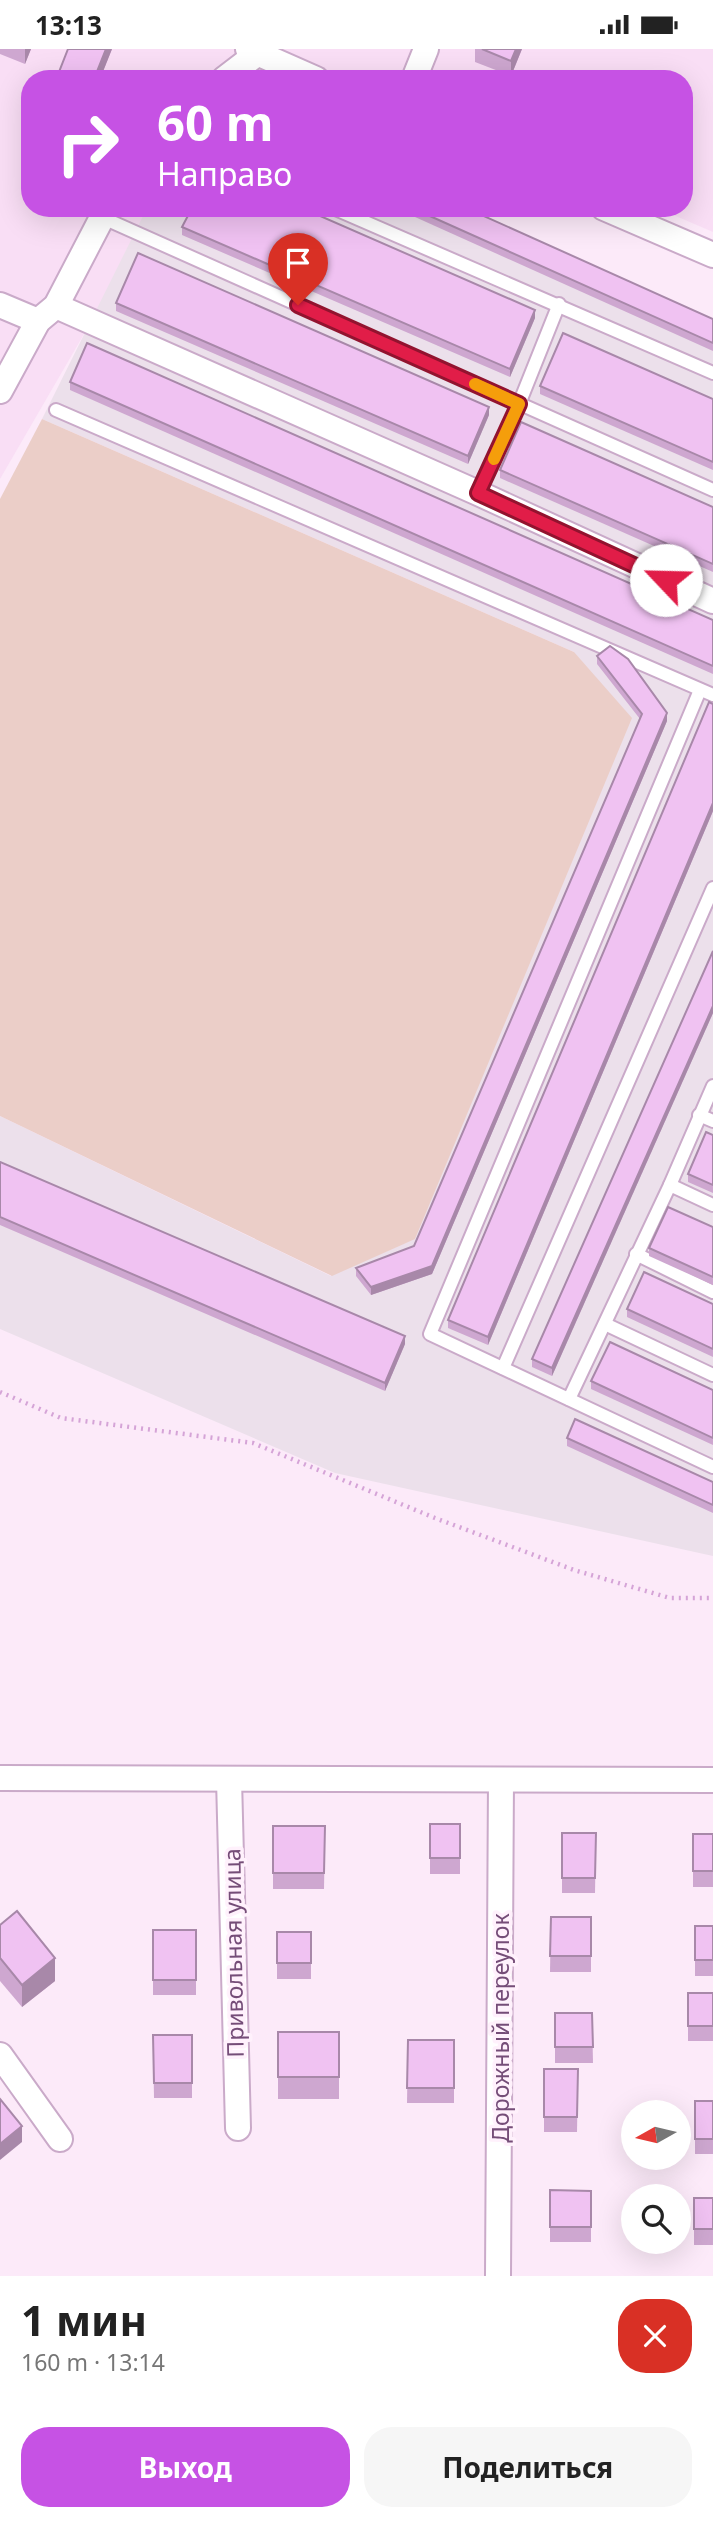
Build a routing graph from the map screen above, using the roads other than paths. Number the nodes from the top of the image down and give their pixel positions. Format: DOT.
graph roads {
  1 [pos="426,49"];
  2 [pos="253,51"];
  3 [pos="233,70"];
  4 [pos="296,70"];
  5 [pos="418,70"];
  6 [pos="102,217"];
  7 [pos="113,217"];
  8 [pos="354,217"];
  9 [pos="625,217"];
  10 [pos="713,255"];
  11 [pos="559,304"];
  12 [pos="0,305"];
  13 [pos="47,313"];
  14 [pos="713,373"];
  15 [pos="2,382"];
  16 [pos="519,404"];
  17 [pos="55,410"];
  18 [pos="713,490"];
  19 [pos="478,493"];
  20 [pos="713,601"];
  21 [pos="700,690"];
  22 [pos="713,695"];
  23 [pos="713,888"];
  24 [pos="713,1086"];
  25 [pos="699,1115"];
  26 [pos="713,1121"];
  27 [pos="670,1185"];
  28 [pos="713,1205"];
  29 [pos="636,1254"];
  30 [pos="713,1292"];
  31 [pos="605,1324"];
  32 [pos="503,1369"];
  33 [pos="713,1375"];
  34 [pos="569,1399"];
  35 [pos="713,1467"];
  36 [pos="0,1778"];
  37 [pos="229,1779"];
  38 [pos="501,1780"];
  39 [pos="713,1780"];
  40 [pos="0,2055"];
  41 [pos="238,2128"];
  42 [pos="60,2139"];
  43 [pos="498,2276"];
  1 -- 5 [label="street"];
  2 -- 3 [label="street"];
  2 -- 4 [label="street"];
  6 -- 13 [label="street"];
  7 -- 16 [label="lane"];
  8 -- 11 [label="lane"];
  9 -- 10 [label="street"];
  11 -- 14 [label="lane"];
  11 -- 16 [label="lane"];
  12 -- 13 [label="street"];
  13 -- 15 [label="street"];
  13 -- 19 [label="street"];
  16 -- 18 [label="lane"];
  16 -- 19 [label="lane"];
  17 -- 21 [label="lane"];
  19 -- 20 [label="street"];
  21 -- 22 [label="lane"];
  21 -- 32 [label="lane"];
  23 -- 32 [label="lane"];
  24 -- 25 [label="lane"];
  25 -- 26 [label="lane"];
  25 -- 27 [label="lane"];
  27 -- 28 [label="lane"];
  27 -- 29 [label="lane"];
  29 -- 30 [label="lane"];
  29 -- 31 [label="lane"];
  31 -- 33 [label="lane"];
  31 -- 34 [label="lane"];
  32 -- 34 [label="lane"];
  34 -- 35 [label="lane"];
  36 -- 37 [label="street"];
  37 -- 38 [label="street"];
  37 -- 41 [label="street, Привольная улица"];
  38 -- 39 [label="street"];
  38 -- 43 [label="street, Дорожный переулок"];
  40 -- 42 [label="street"];
}
